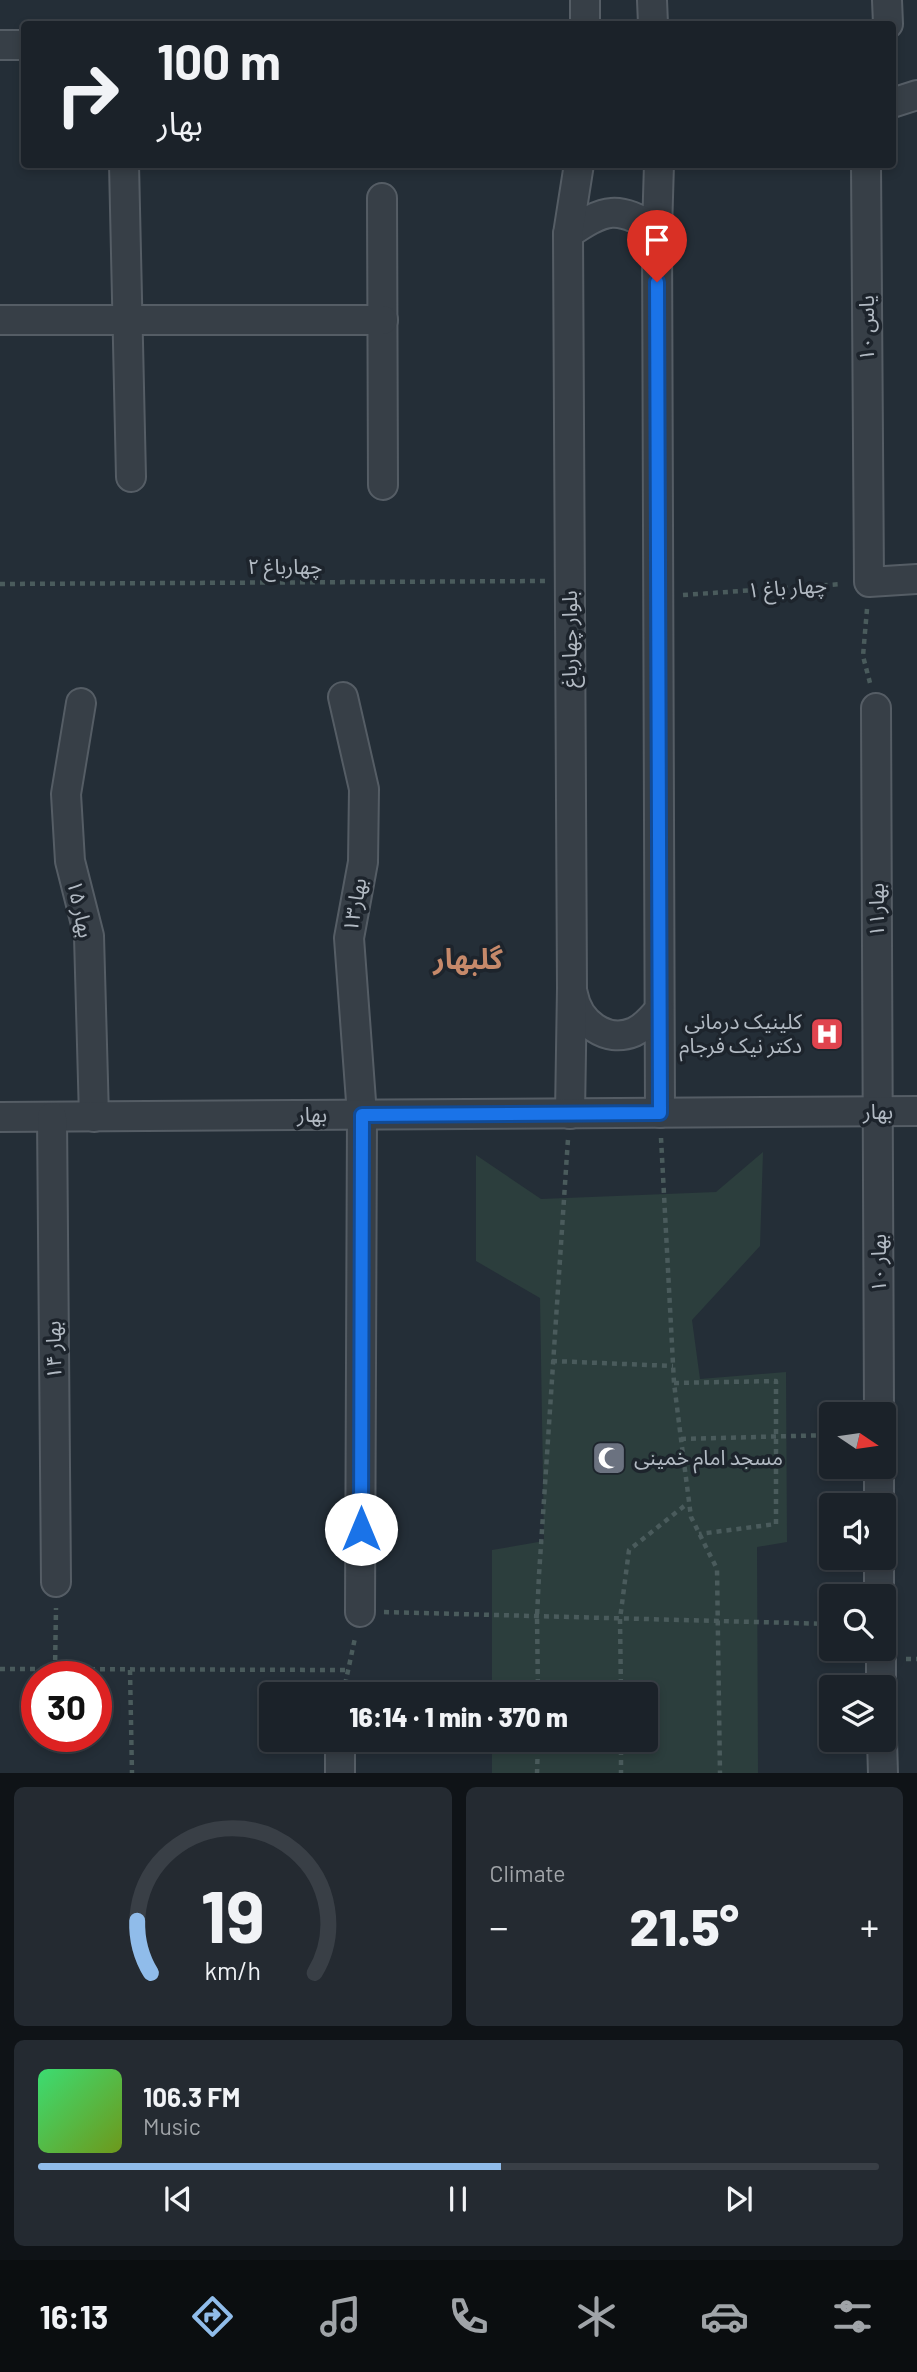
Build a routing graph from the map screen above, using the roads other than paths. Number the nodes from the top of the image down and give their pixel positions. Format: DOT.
graph roads {
  1 [pos="585,0"];
  2 [pos="652,0"];
  3 [pos="887,0"];
  4 [pos="585,21"];
  5 [pos="653,21"];
  6 [pos="888,21"];
  7 [pos="0,45"];
  8 [pos="21,45"];
  9 [pos="917,95"];
  10 [pos="896,102"];
  11 [pos="124,168"];
  12 [pos="578,168"];
  13 [pos="659,168"];
  14 [pos="866,168"];
  15 [pos="382,198"];
  16 [pos="657,230"];
  17 [pos="568,234"];
  18 [pos="0,320"];
  19 [pos="128,320"];
  20 [pos="383,320"];
  21 [pos="131,477"];
  22 [pos="383,485"];
  23 [pos="917,579"];
  24 [pos="343,697"];
  25 [pos="81,703"];
  26 [pos="876,708"];
  27 [pos="572,988"];
  28 [pos="659,1010"];
  29 [pos="917,1111"];
  30 [pos="879,1112"];
  31 [pos="660,1113"];
  32 [pos="570,1114"];
  33 [pos="362,1115"];
  34 [pos="0,1117"];
  35 [pos="52,1117"];
  36 [pos="94,1117"];
  37 [pos="879,1402"];
  38 [pos="56,1582"];
  39 [pos="360,1612"];
  40 [pos="340,1752"];
  41 [pos="882,1752"];
  42 [pos="340,1773"];
  43 [pos="883,1773"];
  1 -- 4 [label="street"];
  2 -- 5 [label="street"];
  3 -- 6 [label="street"];
  7 -- 8 [label="street"];
  9 -- 10 [label="street"];
  11 -- 19 [label="street"];
  12 -- 17 [label="street, بلوار چهارباغ"];
  13 -- 16 [label="street"];
  14 -- 23 [label="street, یاس ۱۰"];
  15 -- 20 [label="street"];
  16 -- 17 [label="street"];
  16 -- 28 [label="street"];
  17 -- 27 [label="street, بلوار چهارباغ"];
  18 -- 19 [label="street"];
  19 -- 20 [label="street"];
  19 -- 21 [label="street"];
  20 -- 22 [label="street"];
  24 -- 33 [label="street, بهار۱۳"];
  25 -- 36 [label="street, بهار ۱۵"];
  26 -- 30 [label="street, بهار۱۱"];
  27 -- 28 [label="street"];
  27 -- 32 [label="street, بلوار چهارباغ"];
  28 -- 31 [label="street"];
  29 -- 30 [label="street, بهار"];
  30 -- 31 [label="street, بهار"];
  30 -- 37 [label="street, بهار ۱۰"];
  31 -- 32 [label="street, بهار"];
  32 -- 33 [label="street, بهار"];
  33 -- 36 [label="street, بهار"];
  33 -- 39 [label="street, بهار۱۳"];
  34 -- 35 [label="street, بهار"];
  35 -- 36 [label="street, بهار"];
  35 -- 38 [label="street, بهار ۱۴"];
  40 -- 42 [label="street"];
  41 -- 43 [label="street"];
}
